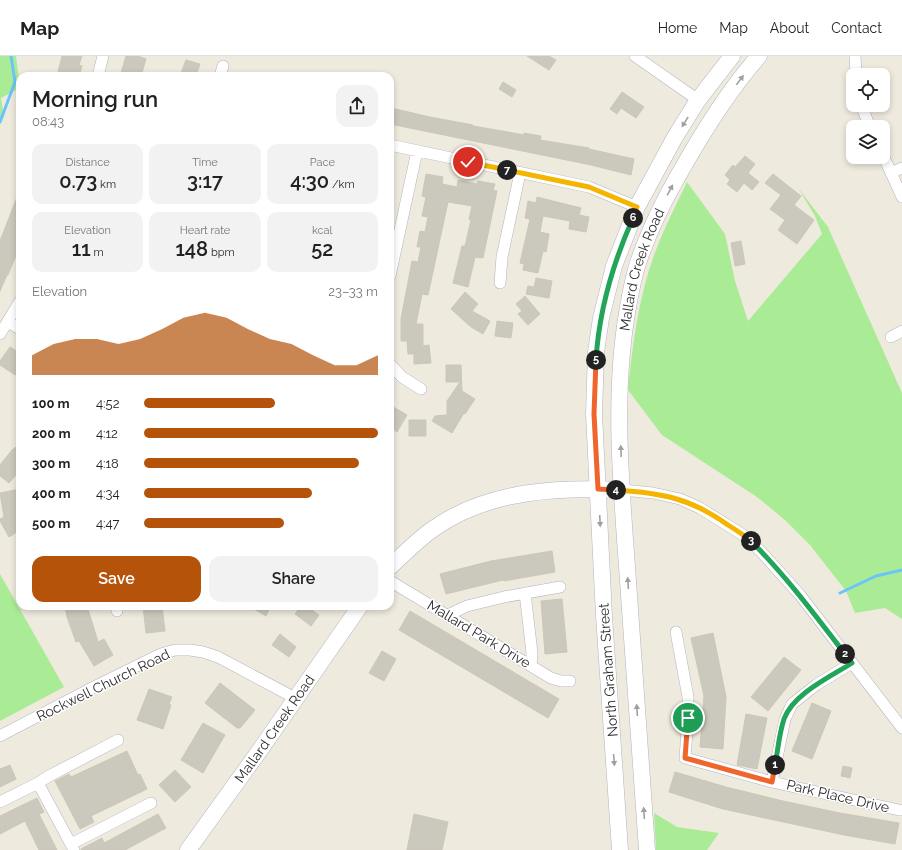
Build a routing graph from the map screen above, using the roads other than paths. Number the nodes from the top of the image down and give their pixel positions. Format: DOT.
graph roads {
  1 [pos="103,56"];
  2 [pos="635,56"];
  3 [pos="732,56"];
  4 [pos="759,56"];
  5 [pos="856,56"];
  6 [pos="856,68"];
  7 [pos="99,72"];
  8 [pos="698,100"];
  9 [pos="394,146"];
  10 [pos="417,151"];
  11 [pos="887,164"];
  12 [pos="902,168"];
  13 [pos="520,173"];
  14 [pos="891,173"];
  15 [pos="902,198"];
  16 [pos="637,207"];
  17 [pos="394,257"];
  18 [pos="500,283"];
  19 [pos="16,308"];
  20 [pos="8,322"];
  21 [pos="16,327"];
  22 [pos="902,331"];
  23 [pos="0,334"];
  24 [pos="891,337"];
  25 [pos="394,368"];
  26 [pos="421,390"];
  27 [pos="598,489"];
  28 [pos="622,490"];
  29 [pos="394,563"];
  30 [pos="394,583"];
  31 [pos="560,588"];
  32 [pos="525,593"];
  33 [pos="357,610"];
  34 [pos="448,615"];
  35 [pos="676,632"];
  36 [pos="852,663"];
  37 [pos="531,666"];
  38 [pos="570,681"];
  39 [pos="295,698"];
  40 [pos="902,728"];
  41 [pos="0,736"];
  42 [pos="118,740"];
  43 [pos="772,782"];
  44 [pos="38,783"];
  45 [pos="0,802"];
  46 [pos="151,803"];
  47 [pos="899,810"];
  48 [pos="72,847"];
  49 [pos="188,850"];
  50 [pos="620,850"];
  51 [pos="647,850"];
  1 -- 7 [label="street"];
  2 -- 8 [label="street"];
  3 -- 8 [label="main road, Mallard Creek Road"];
  28 -- 4 [label="main road, Mallard Creek Road, one-way"];
  5 -- 6 [label="street"];
  8 -- 16 [label="main road, Mallard Creek Road, one-way"];
  9 -- 10 [label="street"];
  10 -- 13 [label="street"];
  10 -- 17 [label="street"];
  11 -- 14 [label="street"];
  12 -- 14 [label="street"];
  13 -- 16 [label="street"];
  13 -- 18 [label="street"];
  14 -- 15 [label="street"];
  16 -- 27 [label="main road, Mallard Creek Road"];
  19 -- 20 [label="street"];
  20 -- 21 [label="street"];
  20 -- 23 [label="street"];
  22 -- 24 [label="street"];
  25 -- 26 [label="street"];
  27 -- 28 [label="main road"];
  27 -- 29 [label="main road"];
  27 -- 50 [label="main road, North Graham Street, one-way"];
  28 -- 36 [label="street"];
  51 -- 28 [label="main road, North Graham Street, one-way"];
  30 -- 34 [label="street, Mallard Park Drive"];
  31 -- 32 [label="street"];
  32 -- 34 [label="street"];
  32 -- 37 [label="street"];
  33 -- 39 [label="main road, Mallard Creek Road"];
  34 -- 37 [label="street, Mallard Park Drive"];
  35 -- 43 [label="street, Park Place Drive"];
  36 -- 40 [label="street"];
  36 -- 43 [label="street"];
  37 -- 38 [label="street, Mallard Park Drive"];
  39 -- 41 [label="street, Rockwell Church Road"];
  39 -- 49 [label="main road, Mallard Creek Road"];
  42 -- 44 [label="street"];
  43 -- 47 [label="street, Park Place Drive"];
  44 -- 45 [label="street"];
  44 -- 48 [label="street"];
  46 -- 48 [label="street"];
}
